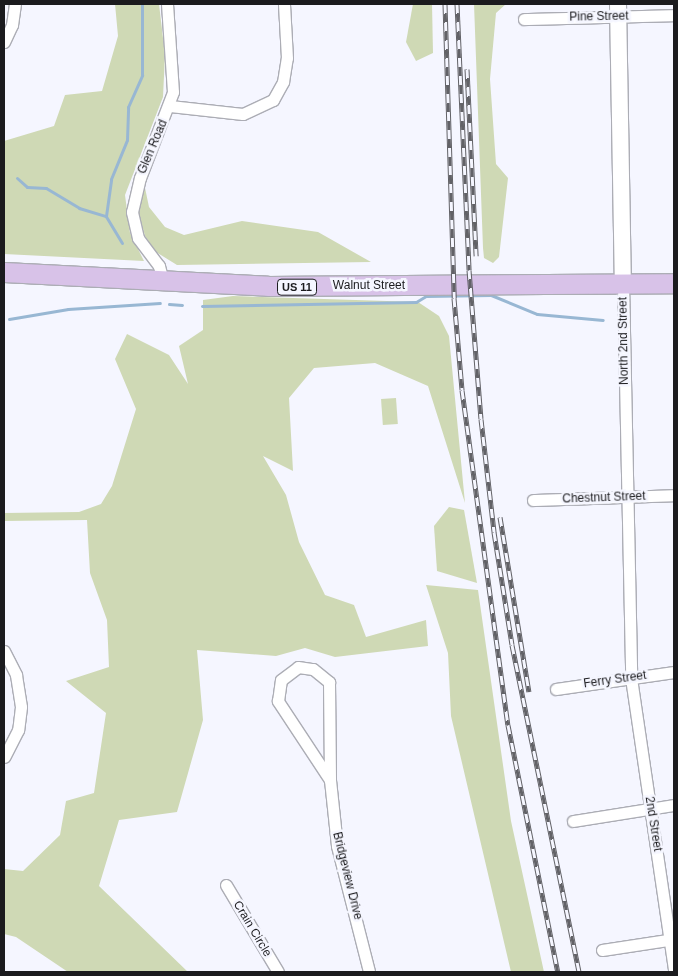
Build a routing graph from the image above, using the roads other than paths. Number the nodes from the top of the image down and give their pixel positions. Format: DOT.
graph roads {
  1 [pos="15,4"];
  2 [pos="167,4"];
  3 [pos="284,4"];
  4 [pos="618,10"];
  5 [pos="674,15"];
  6 [pos="524,19"];
  7 [pos="4,42"];
  8 [pos="170,106"];
  9 [pos="4,272"];
  10 [pos="163,281"];
  11 [pos="623,283"];
  12 [pos="674,283"];
  13 [pos="674,495"];
  14 [pos="627,496"];
  15 [pos="533,500"];
  16 [pos="4,651"];
  17 [pos="674,672"];
  18 [pos="631,678"];
  19 [pos="556,689"];
  20 [pos="4,757"];
  21 [pos="330,780"];
  22 [pos="674,805"];
  23 [pos="651,808"];
  24 [pos="573,821"];
  25 [pos="226,885"];
  26 [pos="672,939"];
  27 [pos="602,950"];
  28 [pos="674,970"];
  29 [pos="278,972"];
  30 [pos="369,972"];
  1 -- 7 [label="street"];
  2 -- 8 [label="street, Glen Road"];
  3 -- 8 [label="street"];
  4 -- 5 [label="street, Pine Street"];
  4 -- 6 [label="street, Pine Street"];
  4 -- 11 [label="street, North 2nd Street"];
  8 -- 10 [label="street, Glen Road"];
  9 -- 10 [label="main road, Walnut Street / US 11"];
  10 -- 11 [label="main road, Walnut Street / US 11"];
  11 -- 12 [label="main road, Walnut Street / US 11"];
  11 -- 14 [label="street, North 2nd Street"];
  13 -- 14 [label="street, Chestnut Street"];
  14 -- 15 [label="street, Chestnut Street"];
  14 -- 18 [label="street, North 2nd Street"];
  16 -- 20 [label="street"];
  17 -- 18 [label="street, Ferry Street"];
  18 -- 19 [label="street, Ferry Street"];
  18 -- 23 [label="street, 2nd Street"];
  21 -- 21 [label="street, Bridgeview Drive"];
  21 -- 30 [label="street, Bridgeview Drive"];
  22 -- 23 [label="street"];
  23 -- 24 [label="street"];
  23 -- 26 [label="street, 2nd Street"];
  25 -- 29 [label="street, Crain Circle"];
  26 -- 27 [label="street"];
  26 -- 28 [label="street, 2nd Street"];
}
